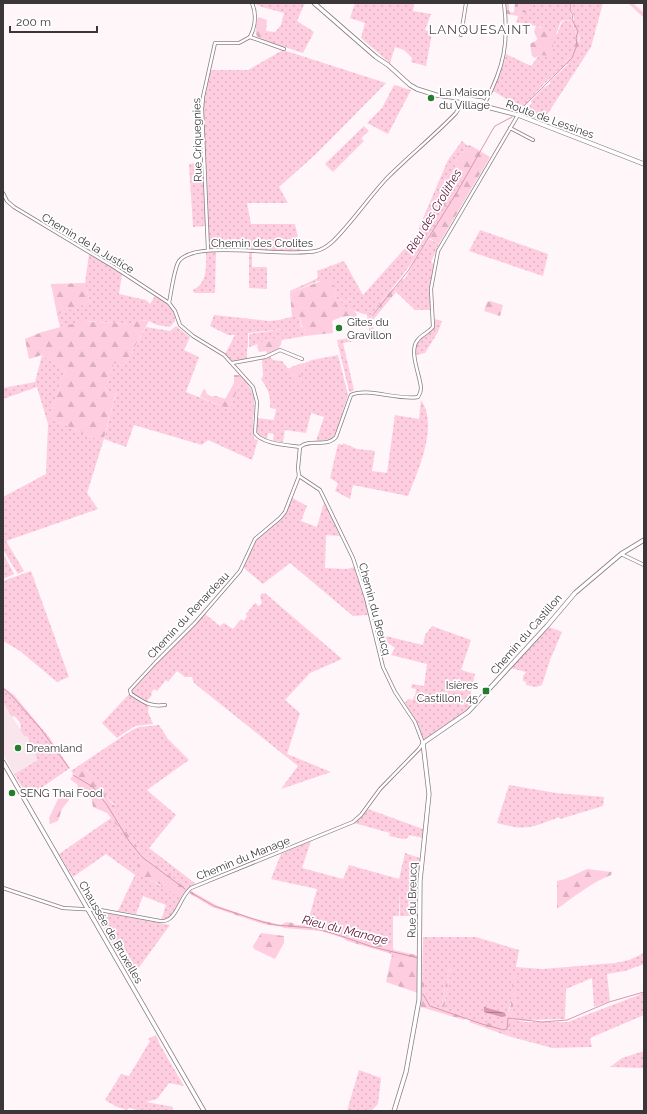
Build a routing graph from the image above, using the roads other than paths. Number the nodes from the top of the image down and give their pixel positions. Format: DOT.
graph roads {
  1 [pos="252,3"];
  2 [pos="314,3"];
  3 [pos="466,3"];
  4 [pos="504,3"];
  5 [pos="461,35"];
  6 [pos="250,37"];
  7 [pos="284,49"];
  8 [pos="450,91"];
  9 [pos="449,97"];
  10 [pos="463,99"];
  11 [pos="485,103"];
  12 [pos="518,115"];
  13 [pos="510,128"];
  14 [pos="533,140"];
  15 [pos="644,164"];
  16 [pos="3,193"];
  17 [pos="208,250"];
  18 [pos="169,303"];
  19 [pos="302,359"];
  20 [pos="232,363"];
  21 [pos="300,447"];
  22 [pos="299,476"];
  23 [pos="644,540"];
  24 [pos="622,554"];
  25 [pos="644,565"];
  26 [pos="386,674"];
  27 [pos="165,705"];
  28 [pos="423,743"];
  29 [pos="3,762"];
  30 [pos="3,888"];
  31 [pos="87,909"];
  32 [pos="204,1111"];
  33 [pos="394,1111"];
  1 -- 6 [label="street"];
  2 -- 9 [label="main road, Route de Lessines"];
  3 -- 5 [label="street"];
  4 -- 11 [label="street"];
  6 -- 7 [label="street"];
  6 -- 17 [label="street, Rue Criquegnies"];
  8 -- 9 [label="street"];
  9 -- 10 [label="main road, Route de Lessines"];
  10 -- 11 [label="main road, Route de Lessines"];
  10 -- 17 [label="street, Chemin des Crolites"];
  11 -- 12 [label="main road, Route de Lessines"];
  12 -- 13 [label="street"];
  12 -- 15 [label="main road, Route de Lessines"];
  13 -- 14 [label="street"];
  13 -- 21 [label="street"];
  16 -- 18 [label="street, Chemin de la Justice"];
  17 -- 18 [label="street, Chemin des Crolites"];
  18 -- 20 [label="street"];
  19 -- 20 [label="street"];
  20 -- 21 [label="street"];
  21 -- 22 [label="street"];
  22 -- 26 [label="street, Chemin du Breucq"];
  22 -- 27 [label="street, Chemin du Renardeau"];
  23 -- 24 [label="main road, Chemin du Castillon"];
  24 -- 25 [label="street"];
  24 -- 28 [label="main road, Chemin du Castillon"];
  26 -- 28 [label="street, Rue du Breucq"];
  28 -- 31 [label="street, Chemin du Manage"];
  28 -- 33 [label="main road, Rue du Breucq"];
  29 -- 31 [label="main road, Chaussée de Bruxelles"];
  30 -- 31 [label="street, Chemin du Manage"];
  31 -- 32 [label="main road, Chaussée de Bruxelles"];
}
